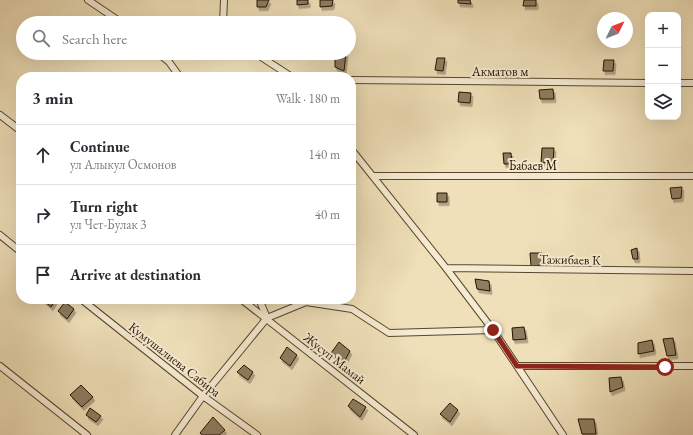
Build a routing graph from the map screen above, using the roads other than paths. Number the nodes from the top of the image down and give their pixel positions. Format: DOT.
graph roads {
  1 [pos="88,0"];
  2 [pos="224,0"];
  3 [pos="112,16"];
  4 [pos="223,16"];
  5 [pos="166,60"];
  6 [pos="266,60"];
  7 [pos="176,72"];
  8 [pos="284,72"];
  9 [pos="356,80"];
  10 [pos="645,83"];
  11 [pos="681,83"];
  12 [pos="693,83"];
  13 [pos="0,115"];
  14 [pos="16,127"];
  15 [pos="356,155"];
  16 [pos="373,176"];
  17 [pos="693,176"];
  18 [pos="0,235"];
  19 [pos="16,248"];
  20 [pos="446,268"];
  21 [pos="693,271"];
  22 [pos="87,304"];
  23 [pos="248,304"];
  24 [pos="261,304"];
  25 [pos="301,304"];
  26 [pos="319,304"];
  27 [pos="267,318"];
  28 [pos="493,330"];
  29 [pos="0,366"];
  30 [pos="517,366"];
  31 [pos="693,366"];
  32 [pos="203,396"];
  33 [pos="87,435"];
  34 [pos="175,435"];
  35 [pos="257,435"];
  36 [pos="414,435"];
  37 [pos="563,435"];
  1 -- 3 [label="street"];
  2 -- 4 [label="street"];
  5 -- 7 [label="street"];
  6 -- 8 [label="street"];
  9 -- 10 [label="street, Акматов м"];
  11 -- 12 [label="street"];
  13 -- 14 [label="street"];
  15 -- 16 [label="street"];
  16 -- 17 [label="street, Бабаев М"];
  16 -- 20 [label="street"];
  18 -- 19 [label="street"];
  20 -- 21 [label="street, Тажибаев К"];
  20 -- 28 [label="street"];
  22 -- 32 [label="street, Кумушалиева Сабира"];
  23 -- 27 [label="street, Жусуп Мамай"];
  24 -- 27 [label="street"];
  25 -- 27 [label="street"];
  26 -- 28 [label="street"];
  27 -- 32 [label="street"];
  27 -- 36 [label="street, Жусуп Мамай"];
  28 -- 30 [label="street"];
  29 -- 33 [label="street"];
  30 -- 31 [label="street"];
  30 -- 37 [label="street"];
  32 -- 34 [label="street"];
  32 -- 35 [label="street, Кумушалиева Сабира"];
}
